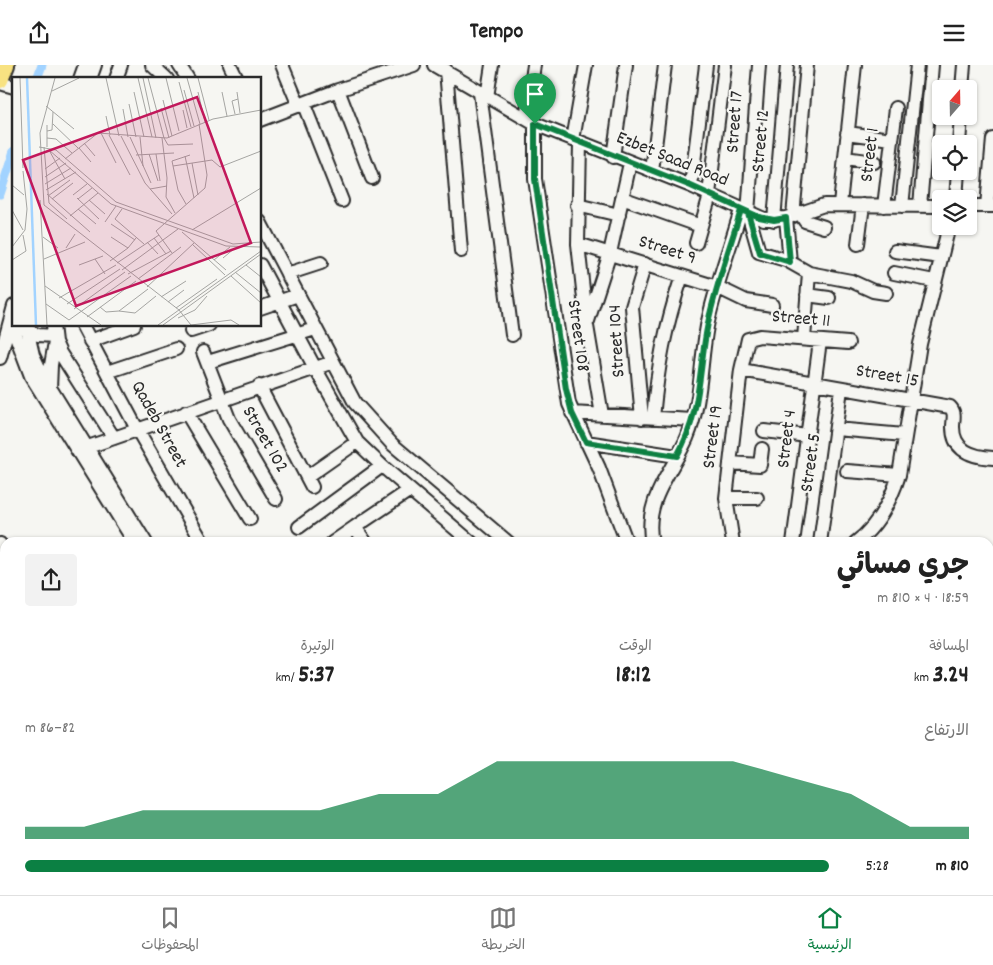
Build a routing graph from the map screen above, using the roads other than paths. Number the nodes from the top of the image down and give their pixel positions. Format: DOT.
graph roads {
  1 [pos="6,65"];
  2 [pos="85,65"];
  3 [pos="95,65"];
  4 [pos="121,65"];
  5 [pos="152,65"];
  6 [pos="179,65"];
  7 [pos="230,65"];
  8 [pos="282,65"];
  9 [pos="414,65"];
  10 [pos="492,65"];
  11 [pos="534,65"];
  12 [pos="586,65"];
  13 [pos="626,65"];
  14 [pos="665,65"];
  15 [pos="706,65"];
  16 [pos="725,65"];
  17 [pos="759,65"];
  18 [pos="788,65"];
  19 [pos="807,65"];
  20 [pos="855,65"];
  21 [pos="917,65"];
  22 [pos="932,65"];
  23 [pos="964,65"];
  24 [pos="440,68"];
  25 [pos="81,77"];
  26 [pos="91,77"];
  27 [pos="117,77"];
  28 [pos="165,77"];
  29 [pos="187,77"];
  30 [pos="236,77"];
  31 [pos="963,80"];
  32 [pos="4,83"];
  33 [pos="338,90"];
  34 [pos="484,95"];
  35 [pos="302,105"];
  36 [pos="896,108"];
  37 [pos="261,121"];
  38 [pos="531,121"];
  39 [pos="848,133"];
  40 [pos="892,139"];
  41 [pos="993,139"];
  42 [pos="577,142"];
  43 [pos="613,157"];
  44 [pos="845,158"];
  45 [pos="874,161"];
  46 [pos="630,163"];
  47 [pos="652,171"];
  48 [pos="372,178"];
  49 [pos="691,186"];
  50 [pos="709,195"];
  51 [pos="622,198"];
  52 [pos="342,201"];
  53 [pos="840,204"];
  54 [pos="578,205"];
  55 [pos="863,205"];
  56 [pos="884,206"];
  57 [pos="902,206"];
  58 [pos="920,206"];
  59 [pos="932,206"];
  60 [pos="977,206"];
  61 [pos="990,206"];
  62 [pos="745,211"];
  63 [pos="619,215"];
  64 [pos="788,217"];
  65 [pos="261,224"];
  66 [pos="701,227"];
  67 [pos="824,227"];
  68 [pos="947,235"];
  69 [pos="578,243"];
  70 [pos="696,243"];
  71 [pos="858,243"];
  72 [pos="461,251"];
  73 [pos="895,251"];
  74 [pos="610,253"];
  75 [pos="941,257"];
  76 [pos="790,262"];
  77 [pos="320,263"];
  78 [pos="645,264"];
  79 [pos="261,267"];
  80 [pos="809,273"];
  81 [pos="894,273"];
  82 [pos="287,274"];
  83 [pos="682,276"];
  84 [pos="934,281"];
  85 [pos="718,287"];
  86 [pos="886,293"];
  87 [pos="298,295"];
  88 [pos="807,295"];
  89 [pos="829,298"];
  90 [pos="278,301"];
  91 [pos="772,305"];
  92 [pos="261,307"];
  93 [pos="587,325"];
  94 [pos="18,326"];
  95 [pos="82,326"];
  96 [pos="131,326"];
  97 [pos="205,326"];
  98 [pos="315,329"];
  99 [pos="191,331"];
  100 [pos="54,334"];
  101 [pos="296,334"];
  102 [pos="512,335"];
  103 [pos="750,337"];
  104 [pos="804,339"];
  105 [pos="90,341"];
  106 [pos="820,341"];
  107 [pos="848,343"];
  108 [pos="176,349"];
  109 [pos="0,358"];
  110 [pos="333,362"];
  111 [pos="315,368"];
  112 [pos="741,370"];
  113 [pos="107,372"];
  114 [pos="814,384"];
  115 [pos="259,386"];
  116 [pos="50,389"];
  117 [pos="842,389"];
  118 [pos="221,400"];
  119 [pos="910,400"];
  120 [pos="186,412"];
  121 [pos="572,413"];
  122 [pos="602,415"];
  123 [pos="648,418"];
  124 [pos="693,420"];
  125 [pos="137,429"];
  126 [pos="836,429"];
  127 [pos="764,431"];
  128 [pos="808,435"];
  129 [pos="904,435"];
  130 [pos="114,438"];
  131 [pos="357,442"];
  132 [pos="586,442"];
  133 [pos="88,447"];
  134 [pos="762,449"];
  135 [pos="677,456"];
  136 [pos="993,458"];
  137 [pos="730,463"];
  138 [pos="382,466"];
  139 [pos="847,471"];
  140 [pos="899,475"];
  141 [pos="410,490"];
  142 [pos="726,498"];
  143 [pos="757,498"];
  144 [pos="276,499"];
  145 [pos="250,519"];
  146 [pos="299,527"];
  147 [pos="355,527"];
  148 [pos="128,537"];
  149 [pos="142,537"];
  150 [pos="200,537"];
  151 [pos="341,537"];
  152 [pos="362,537"];
  153 [pos="465,537"];
  154 [pos="502,537"];
  155 [pos="625,537"];
  156 [pos="651,537"];
  157 [pos="732,537"];
  158 [pos="795,537"];
  159 [pos="821,537"];
  160 [pos="862,537"];
  1 -- 32 [label="main road"];
  2 -- 25 [label="street"];
  3 -- 26 [label="street"];
  4 -- 27 [label="street"];
  5 -- 28 [label="street"];
  6 -- 29 [label="street"];
  7 -- 30 [label="street"];
  8 -- 35 [label="street"];
  9 -- 33 [label="street"];
  10 -- 34 [label="street"];
  11 -- 38 [label="street, Street 108"];
  12 -- 42 [label="street"];
  13 -- 43 [label="street"];
  14 -- 47 [label="street"];
  15 -- 49 [label="street"];
  16 -- 50 [label="street"];
  17 -- 62 [label="street, Street 17"];
  18 -- 64 [label="street, Street 12"];
  19 -- 64 [label="street"];
  20 -- 39 [label="street"];
  21 -- 57 [label="street"];
  22 -- 58 [label="street"];
  23 -- 31 [label="street"];
  24 -- 34 [label="street, Ezbet Saad Road"];
  24 -- 72 [label="street"];
  33 -- 35 [label="street"];
  33 -- 48 [label="street"];
  34 -- 38 [label="street, Ezbet Saad Road"];
  34 -- 102 [label="street"];
  35 -- 37 [label="street"];
  35 -- 52 [label="street"];
  36 -- 40 [label="street, Street 1"];
  38 -- 42 [label="street, Ezbet Saad Road"];
  38 -- 121 [label="street, Street 108"];
  39 -- 40 [label="street"];
  39 -- 44 [label="street"];
  40 -- 56 [label="street, Street 1"];
  41 -- 61 [label="street"];
  42 -- 43 [label="street, Ezbet Saad Road"];
  42 -- 54 [label="street"];
  43 -- 46 [label="street, Ezbet Saad Road"];
  44 -- 45 [label="street"];
  44 -- 53 [label="street"];
  46 -- 47 [label="street, Ezbet Saad Road"];
  46 -- 51 [label="street"];
  47 -- 49 [label="street, Ezbet Saad Road"];
  49 -- 50 [label="street, Ezbet Saad Road"];
  50 -- 62 [label="street, Ezbet Saad Road"];
  50 -- 66 [label="street"];
  51 -- 63 [label="street"];
  51 -- 66 [label="street"];
  53 -- 55 [label="street"];
  53 -- 64 [label="street"];
  54 -- 63 [label="street"];
  54 -- 69 [label="street"];
  55 -- 56 [label="street"];
  55 -- 71 [label="street"];
  56 -- 57 [label="street"];
  57 -- 58 [label="street"];
  58 -- 59 [label="street"];
  60 -- 61 [label="street"];
  62 -- 64 [label="street, Ezbet Saad Road"];
  62 -- 76 [label="street"];
  62 -- 85 [label="street"];
  63 -- 74 [label="street"];
  64 -- 67 [label="street"];
  64 -- 76 [label="street"];
  65 -- 82 [label="street"];
  66 -- 70 [label="street"];
  68 -- 75 [label="street"];
  69 -- 74 [label="street, Street 9"];
  69 -- 93 [label="street"];
  73 -- 75 [label="street"];
  74 -- 78 [label="street, Street 9"];
  74 -- 93 [label="street"];
  75 -- 84 [label="street"];
  76 -- 80 [label="street"];
  77 -- 82 [label="street"];
  78 -- 83 [label="street, Street 9"];
  78 -- 123 [label="street, Street 104"];
  79 -- 90 [label="street"];
  80 -- 86 [label="street"];
  80 -- 88 [label="street"];
  81 -- 84 [label="street"];
  82 -- 87 [label="street"];
  83 -- 85 [label="street, Street 9"];
  83 -- 123 [label="street"];
  84 -- 119 [label="street"];
  85 -- 91 [label="street, Street 9"];
  85 -- 124 [label="street"];
  87 -- 90 [label="street"];
  87 -- 98 [label="street"];
  88 -- 89 [label="street"];
  88 -- 104 [label="street"];
  90 -- 92 [label="street"];
  90 -- 101 [label="street"];
  93 -- 122 [label="street"];
  94 -- 100 [label="street"];
  94 -- 109 [label="street"];
  94 -- 116 [label="street"];
  94 -- 148 [label="street"];
  95 -- 105 [label="street, Qadeb Street"];
  96 -- 105 [label="street"];
  97 -- 99 [label="street"];
  98 -- 101 [label="street"];
  98 -- 110 [label="street"];
  100 -- 116 [label="street"];
  100 -- 130 [label="street"];
  101 -- 111 [label="street"];
  101 -- 118 [label="street, Street 102"];
  103 -- 104 [label="street, Street 11"];
  103 -- 112 [label="street, Street 19"];
  104 -- 106 [label="street, Street 11"];
  105 -- 113 [label="street, Qadeb Street"];
  106 -- 107 [label="street, Street 11"];
  106 -- 114 [label="street, Street 4"];
  108 -- 113 [label="street"];
  110 -- 111 [label="street"];
  110 -- 154 [label="street"];
  111 -- 115 [label="street"];
  111 -- 131 [label="street"];
  112 -- 114 [label="street, Street 15"];
  112 -- 137 [label="street, Street 19"];
  113 -- 125 [label="street, Qadeb Street"];
  114 -- 117 [label="street, Street 15"];
  114 -- 128 [label="street, Street 4"];
  115 -- 118 [label="street"];
  115 -- 131 [label="street"];
  116 -- 133 [label="street"];
  117 -- 119 [label="street, Street 15"];
  117 -- 126 [label="street, Street 5"];
  118 -- 120 [label="street"];
  118 -- 144 [label="street, Street 102"];
  119 -- 129 [label="street"];
  119 -- 136 [label="street, Street 15"];
  120 -- 125 [label="street"];
  120 -- 145 [label="street"];
  121 -- 122 [label="street"];
  121 -- 132 [label="street, Street 108"];
  122 -- 123 [label="street"];
  123 -- 124 [label="street"];
  124 -- 135 [label="street"];
  125 -- 130 [label="street"];
  125 -- 150 [label="street, Qadeb Street"];
  126 -- 129 [label="street"];
  126 -- 159 [label="street, Street 5"];
  127 -- 128 [label="street"];
  128 -- 158 [label="street, Street 4"];
  129 -- 140 [label="street"];
  130 -- 133 [label="street"];
  131 -- 138 [label="street"];
  132 -- 135 [label="street"];
  132 -- 155 [label="street, Street 108"];
  133 -- 149 [label="street"];
  134 -- 137 [label="street"];
  135 -- 156 [label="street"];
  137 -- 142 [label="street, Street 19"];
  138 -- 141 [label="street"];
  138 -- 146 [label="street"];
  139 -- 140 [label="street"];
  140 -- 160 [label="street"];
  141 -- 147 [label="street"];
  141 -- 153 [label="street"];
  142 -- 143 [label="street"];
  142 -- 157 [label="street, Street 19"];
  147 -- 151 [label="street"];
  147 -- 152 [label="street"];
}
